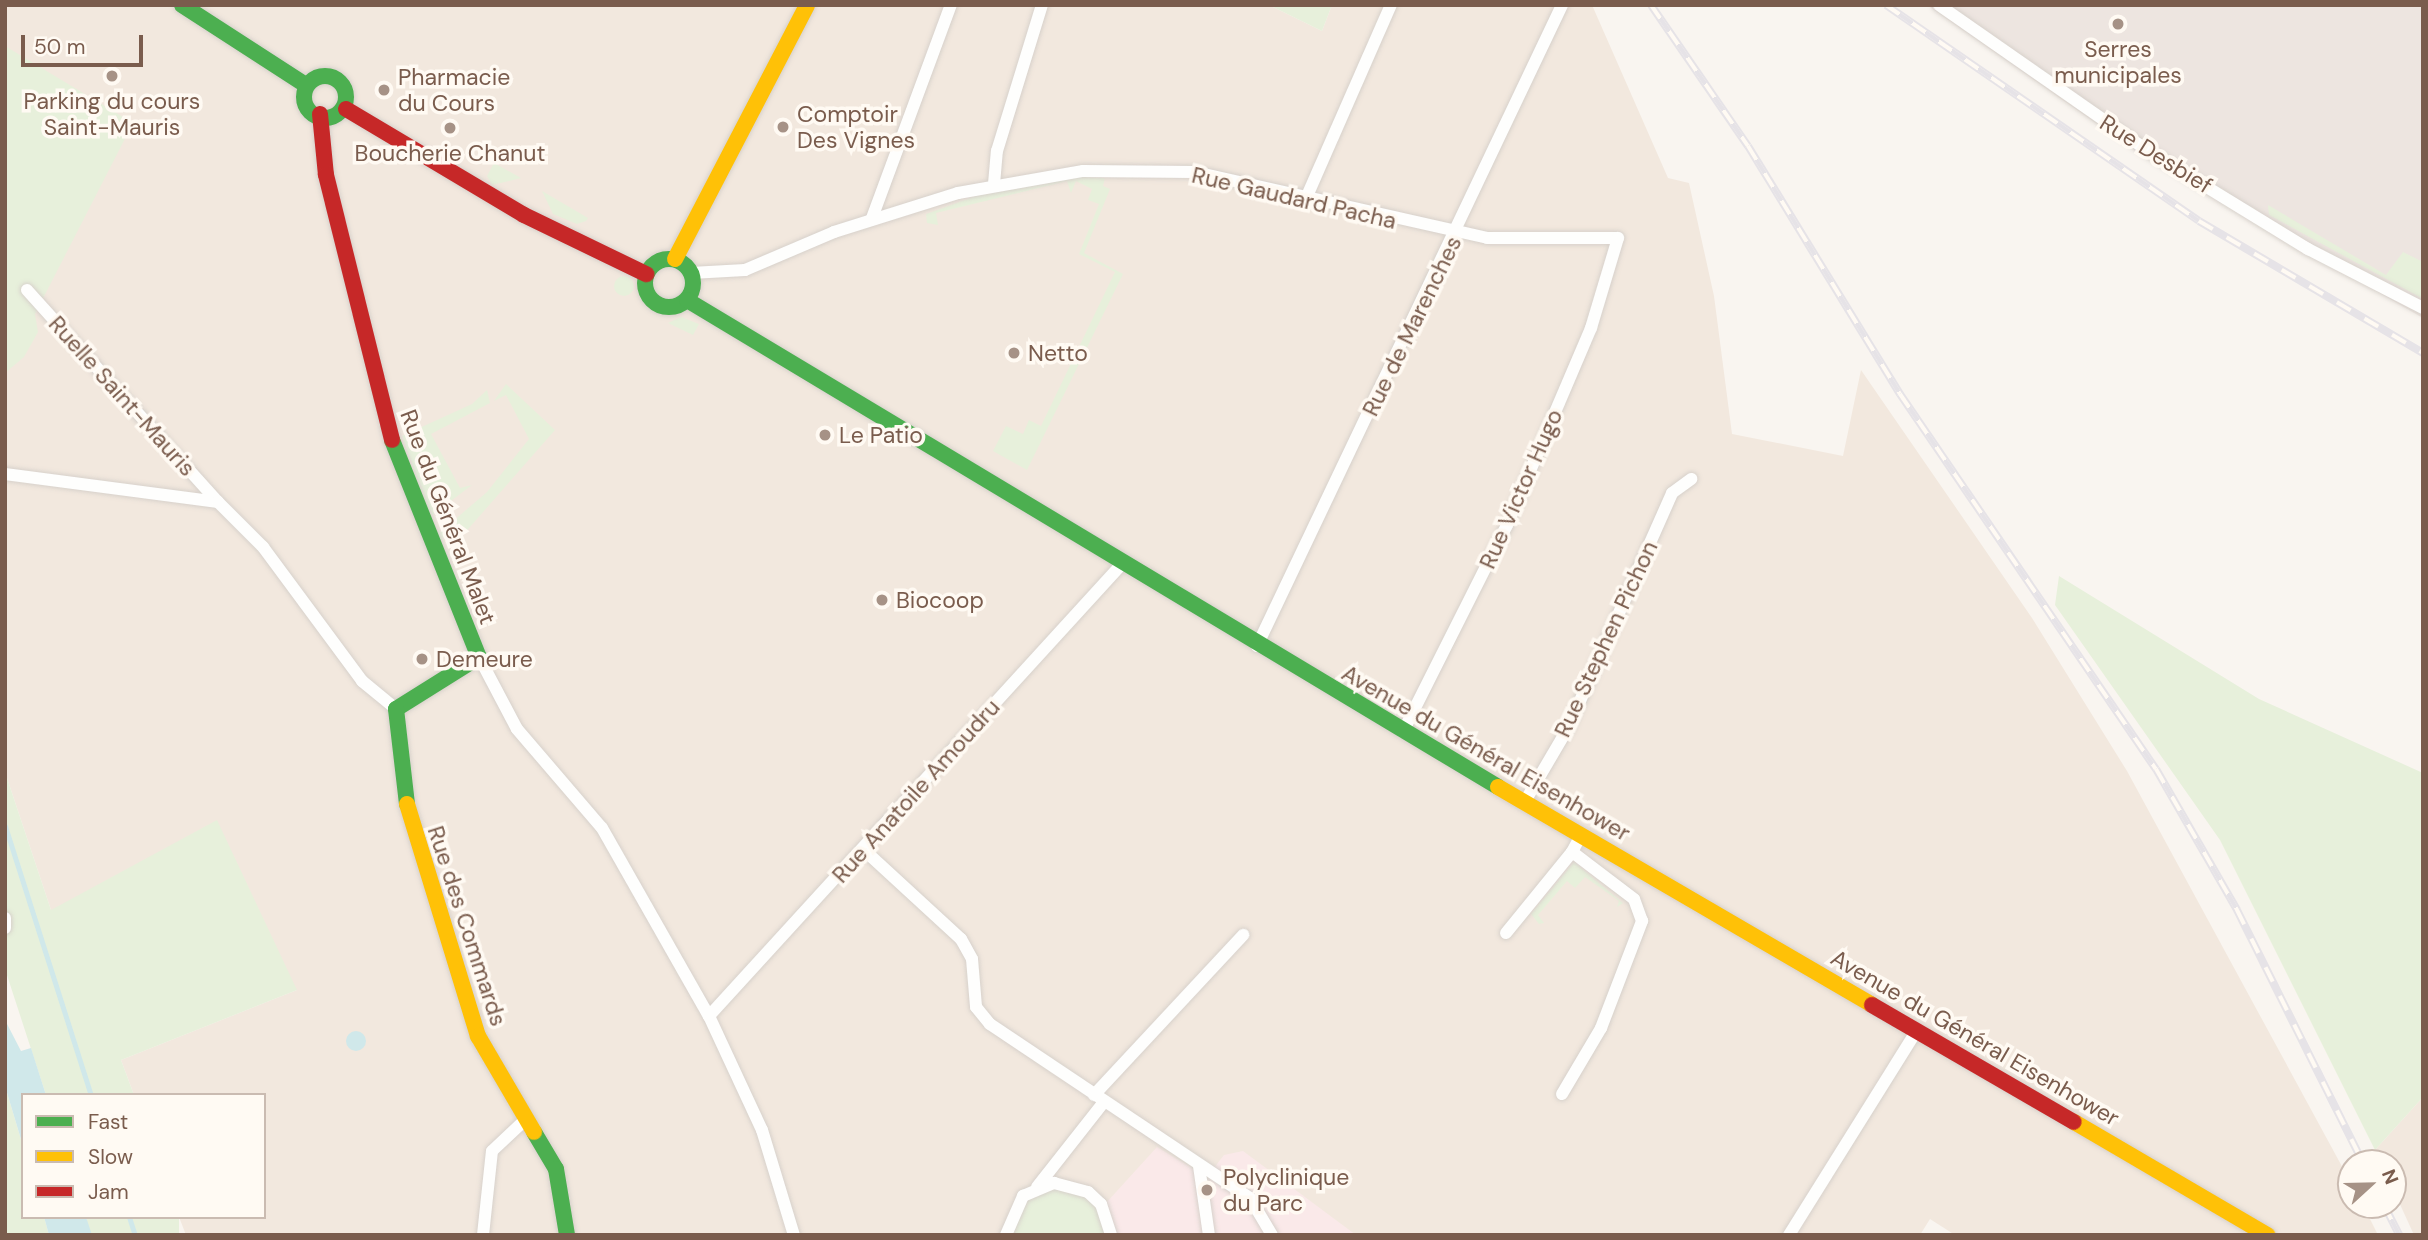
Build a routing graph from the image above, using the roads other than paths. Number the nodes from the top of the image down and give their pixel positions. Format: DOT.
graph roads {
  1 [pos="182,5"];
  2 [pos="807,5"];
  3 [pos="951,5"];
  4 [pos="1042,5"];
  5 [pos="1391,5"];
  6 [pos="1562,5"];
  7 [pos="1939,5"];
  8 [pos="304,84"];
  9 [pos="346,109"];
  10 [pos="320,114"];
  11 [pos="994,184"];
  12 [pos="1307,196"];
  13 [pos="873,218"];
  14 [pos="1456,233"];
  15 [pos="1618,238"];
  16 [pos="675,259"];
  17 [pos="691,273"];
  18 [pos="646,274"];
  19 [pos="27,290"];
  20 [pos="687,300"];
  21 [pos="2423,308"];
  22 [pos="5,474"];
  23 [pos="1691,479"];
  24 [pos="218,502"];
  25 [pos="1122,565"];
  26 [pos="1257,646"];
  27 [pos="480,657"];
  28 [pos="396,709"];
  29 [pos="1404,732"];
  30 [pos="1524,803"];
  31 [pos="1581,835"];
  32 [pos="863,849"];
  33 [pos="1572,852"];
  34 [pos="1506,933"];
  35 [pos="1243,935"];
  36 [pos="709,1016"];
  37 [pos="1917,1030"];
  38 [pos="1562,1094"];
  39 [pos="1099,1098"];
  40 [pos="526,1119"];
  41 [pos="1199,1166"];
  42 [pos="1037,1187"];
  43 [pos="483,1235"];
  44 [pos="567,1235"];
  45 [pos="793,1235"];
  46 [pos="1006,1235"];
  47 [pos="1111,1235"];
  48 [pos="1209,1235"];
  49 [pos="1272,1235"];
  50 [pos="1789,1235"];
  51 [pos="2267,1235"];
  1 -- 8 [label="main road"];
  2 -- 16 [label="main road"];
  3 -- 13 [label="street"];
  4 -- 11 [label="street"];
  5 -- 12 [label="street"];
  6 -- 14 [label="street, Rue de Marenches"];
  7 -- 21 [label="street, Rue Desbief"];
  8 -- 9 [label="main road"];
  8 -- 10 [label="main road"];
  9 -- 10 [label="main road"];
  9 -- 18 [label="main road"];
  10 -- 27 [label="main road, Rue du Général Malet"];
  11 -- 12 [label="street, Rue Gaudard Pacha"];
  11 -- 13 [label="street, Rue Gaudard Pacha"];
  12 -- 14 [label="street, Rue Gaudard Pacha"];
  13 -- 17 [label="street, Rue Gaudard Pacha"];
  14 -- 15 [label="street, Rue Gaudard Pacha"];
  14 -- 26 [label="street, Rue de Marenches"];
  15 -- 29 [label="street, Rue Victor Hugo"];
  16 -- 17 [label="main road"];
  16 -- 18 [label="main road"];
  17 -- 20 [label="main road"];
  18 -- 20 [label="main road"];
  19 -- 24 [label="street, Ruelle Saint-Mauris"];
  20 -- 25 [label="main road, Avenue du Général Eisenhower"];
  22 -- 24 [label="street, Ruelle Saint-Mauris"];
  23 -- 30 [label="street, Rue Stephen Pichon"];
  24 -- 28 [label="street, Ruelle Saint-Mauris"];
  25 -- 26 [label="main road, Avenue du Général Eisenhower"];
  25 -- 32 [label="street, Rue Anatoile Amoudru"];
  26 -- 29 [label="main road, Avenue du Général Eisenhower"];
  27 -- 28 [label="main road"];
  27 -- 36 [label="street, Rue du Général Malet"];
  28 -- 40 [label="main road, Rue des Commards"];
  29 -- 30 [label="main road, Avenue du Général Eisenhower"];
  30 -- 31 [label="main road, Avenue du Général Eisenhower"];
  31 -- 33 [label="street"];
  31 -- 37 [label="main road, Avenue du Général Eisenhower"];
  32 -- 36 [label="street, Rue Anatoile Amoudru"];
  32 -- 39 [label="street"];
  33 -- 34 [label="street"];
  33 -- 38 [label="street"];
  35 -- 39 [label="street"];
  36 -- 45 [label="street, Rue du Général Malet"];
  37 -- 50 [label="street"];
  37 -- 51 [label="main road, Avenue du Général Eisenhower"];
  39 -- 41 [label="street"];
  39 -- 42 [label="street"];
  40 -- 43 [label="street"];
  40 -- 44 [label="main road, Rue des Commards"];
  41 -- 48 [label="street"];
  41 -- 49 [label="street"];
  42 -- 46 [label="street"];
  42 -- 47 [label="street"];
}
